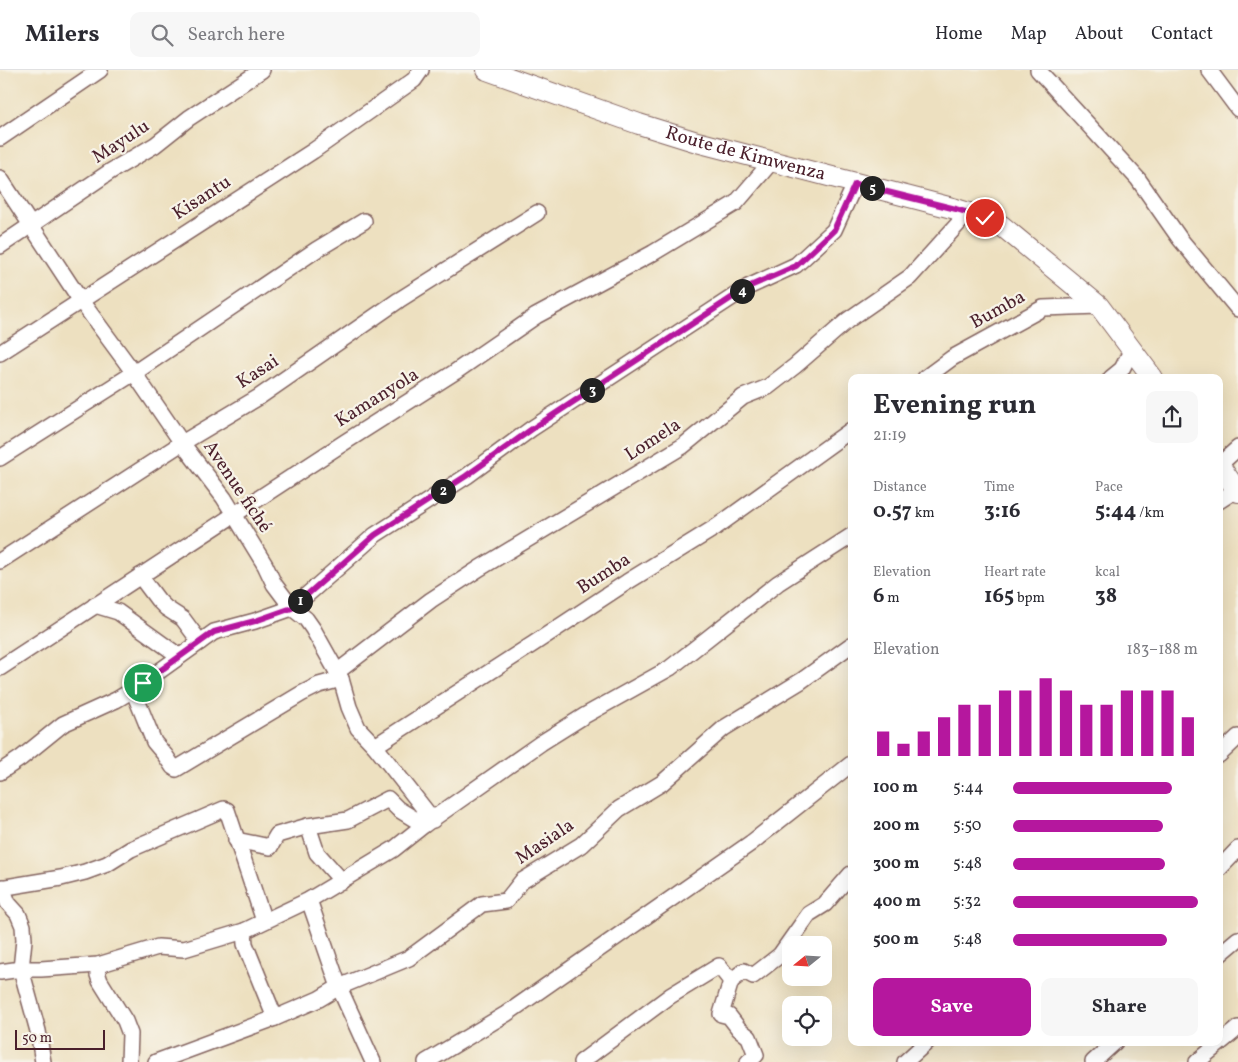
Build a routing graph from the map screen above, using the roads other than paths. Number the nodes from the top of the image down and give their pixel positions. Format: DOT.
graph roads {
  1 [pos="100,70"];
  2 [pos="262,70"];
  3 [pos="421,70"];
  4 [pos="487,70"];
  5 [pos="1038,70"];
  6 [pos="1209,70"];
  7 [pos="518,75"];
  8 [pos="1238,109"];
  9 [pos="0,138"];
  10 [pos="772,162"];
  11 [pos="0,178"];
  12 [pos="855,184"];
  13 [pos="537,213"];
  14 [pos="968,213"];
  15 [pos="364,221"];
  16 [pos="32,226"];
  17 [pos="0,246"];
  18 [pos="81,301"];
  19 [pos="1099,306"];
  20 [pos="1238,310"];
  21 [pos="1132,349"];
  22 [pos="0,353"];
  23 [pos="134,373"];
  24 [pos="930,374"];
  25 [pos="1116,374"];
  26 [pos="1150,374"];
  27 [pos="848,432"];
  28 [pos="182,442"];
  29 [pos="1238,448"];
  30 [pos="0,458"];
  31 [pos="1223,461"];
  32 [pos="1223,471"];
  33 [pos="1237,491"];
  34 [pos="1223,499"];
  35 [pos="235,514"];
  36 [pos="848,538"];
  37 [pos="0,561"];
  38 [pos="140,576"];
  39 [pos="95,605"];
  40 [pos="292,608"];
  41 [pos="200,642"];
  42 [pos="848,647"];
  43 [pos="179,656"];
  44 [pos="0,668"];
  45 [pos="339,676"];
  46 [pos="133,690"];
  47 [pos="1238,737"];
  48 [pos="375,746"];
  49 [pos="1223,751"];
  50 [pos="848,766"];
  51 [pos="0,772"];
  52 [pos="429,822"];
  53 [pos="308,826"];
  54 [pos="236,840"];
  55 [pos="1238,849"];
  56 [pos="1223,866"];
  57 [pos="848,877"];
  58 [pos="342,881"];
  59 [pos="1,887"];
  60 [pos="309,900"];
  61 [pos="264,921"];
  62 [pos="244,931"];
  63 [pos="1238,939"];
  64 [pos="1223,952"];
  65 [pos="98,965"];
  66 [pos="21,969"];
  67 [pos="0,972"];
  68 [pos="731,981"];
  69 [pos="339,987"];
  70 [pos="275,1018"];
  71 [pos="1238,1028"];
  72 [pos="1223,1040"];
  73 [pos="923,1046"];
  74 [pos="1111,1046"];
  75 [pos="1216,1046"];
  76 [pos="43,1062"];
  77 [pos="129,1062"];
  78 [pos="156,1062"];
  79 [pos="373,1062"];
  80 [pos="426,1062"];
  81 [pos="581,1062"];
  82 [pos="748,1062"];
  83 [pos="905,1062"];
  84 [pos="1093,1062"];
  85 [pos="1197,1062"];
  1 -- 9 [label="street"];
  2 -- 16 [label="street, Mayulu"];
  3 -- 18 [label="street, Kisantu"];
  4 -- 7 [label="street, Route de Kimwenza"];
  5 -- 20 [label="street"];
  6 -- 8 [label="street"];
  7 -- 10 [label="street, Route de Kimwenza"];
  10 -- 12 [label="street, Route de Kimwenza"];
  10 -- 35 [label="street, Kamanyola"];
  11 -- 16 [label="street, Avenue fiché"];
  12 -- 14 [label="street, Route de Kimwenza"];
  12 -- 40 [label="street"];
  13 -- 28 [label="street, Kasai"];
  14 -- 19 [label="street, Route de Kimwenza"];
  14 -- 45 [label="street, Lomela"];
  15 -- 23 [label="street"];
  16 -- 17 [label="street, Mayulu"];
  16 -- 18 [label="street, Avenue fiché"];
  18 -- 22 [label="street, Kisantu"];
  18 -- 23 [label="street, Avenue fiché"];
  19 -- 21 [label="street, Route de Kimwenza"];
  19 -- 24 [label="street, Bumba"];
  21 -- 25 [label="street"];
  21 -- 26 [label="street, Route de Kimwenza"];
  23 -- 28 [label="street, Avenue fiché"];
  23 -- 30 [label="street"];
  27 -- 48 [label="street, Bumba"];
  28 -- 35 [label="street, Avenue fiché"];
  28 -- 37 [label="street, Kasai"];
  29 -- 31 [label="street"];
  32 -- 33 [label="street"];
  33 -- 34 [label="street"];
  35 -- 38 [label="street, Kamanyola"];
  35 -- 40 [label="street, Avenue fiché"];
  36 -- 52 [label="street"];
  38 -- 39 [label="street, Kamanyola"];
  38 -- 41 [label="street"];
  39 -- 43 [label="street"];
  39 -- 44 [label="street, Kamanyola"];
  40 -- 41 [label="street"];
  40 -- 45 [label="street, Avenue fiché"];
  41 -- 43 [label="street"];
  42 -- 69 [label="street, Masiala"];
  43 -- 46 [label="street"];
  45 -- 46 [label="street"];
  45 -- 48 [label="street, Avenue fiché"];
  46 -- 51 [label="street"];
  47 -- 49 [label="street"];
  48 -- 52 [label="street, Avenue fiché"];
  50 -- 80 [label="street"];
  52 -- 53 [label="street"];
  52 -- 58 [label="street"];
  53 -- 54 [label="street"];
  53 -- 58 [label="street"];
  54 -- 59 [label="street"];
  54 -- 61 [label="street"];
  55 -- 56 [label="street"];
  57 -- 68 [label="street"];
  58 -- 60 [label="street"];
  59 -- 66 [label="street"];
  60 -- 61 [label="street"];
  60 -- 69 [label="street"];
  61 -- 62 [label="street"];
  62 -- 65 [label="street"];
  62 -- 70 [label="street"];
  63 -- 64 [label="street"];
  65 -- 66 [label="street"];
  65 -- 77 [label="street"];
  66 -- 67 [label="street"];
  66 -- 76 [label="street"];
  68 -- 81 [label="street"];
  68 -- 82 [label="street"];
  69 -- 70 [label="street, Masiala"];
  69 -- 79 [label="street"];
  70 -- 78 [label="street, Masiala"];
  71 -- 72 [label="street"];
  73 -- 83 [label="street"];
  74 -- 84 [label="street"];
  75 -- 85 [label="street"];
}
